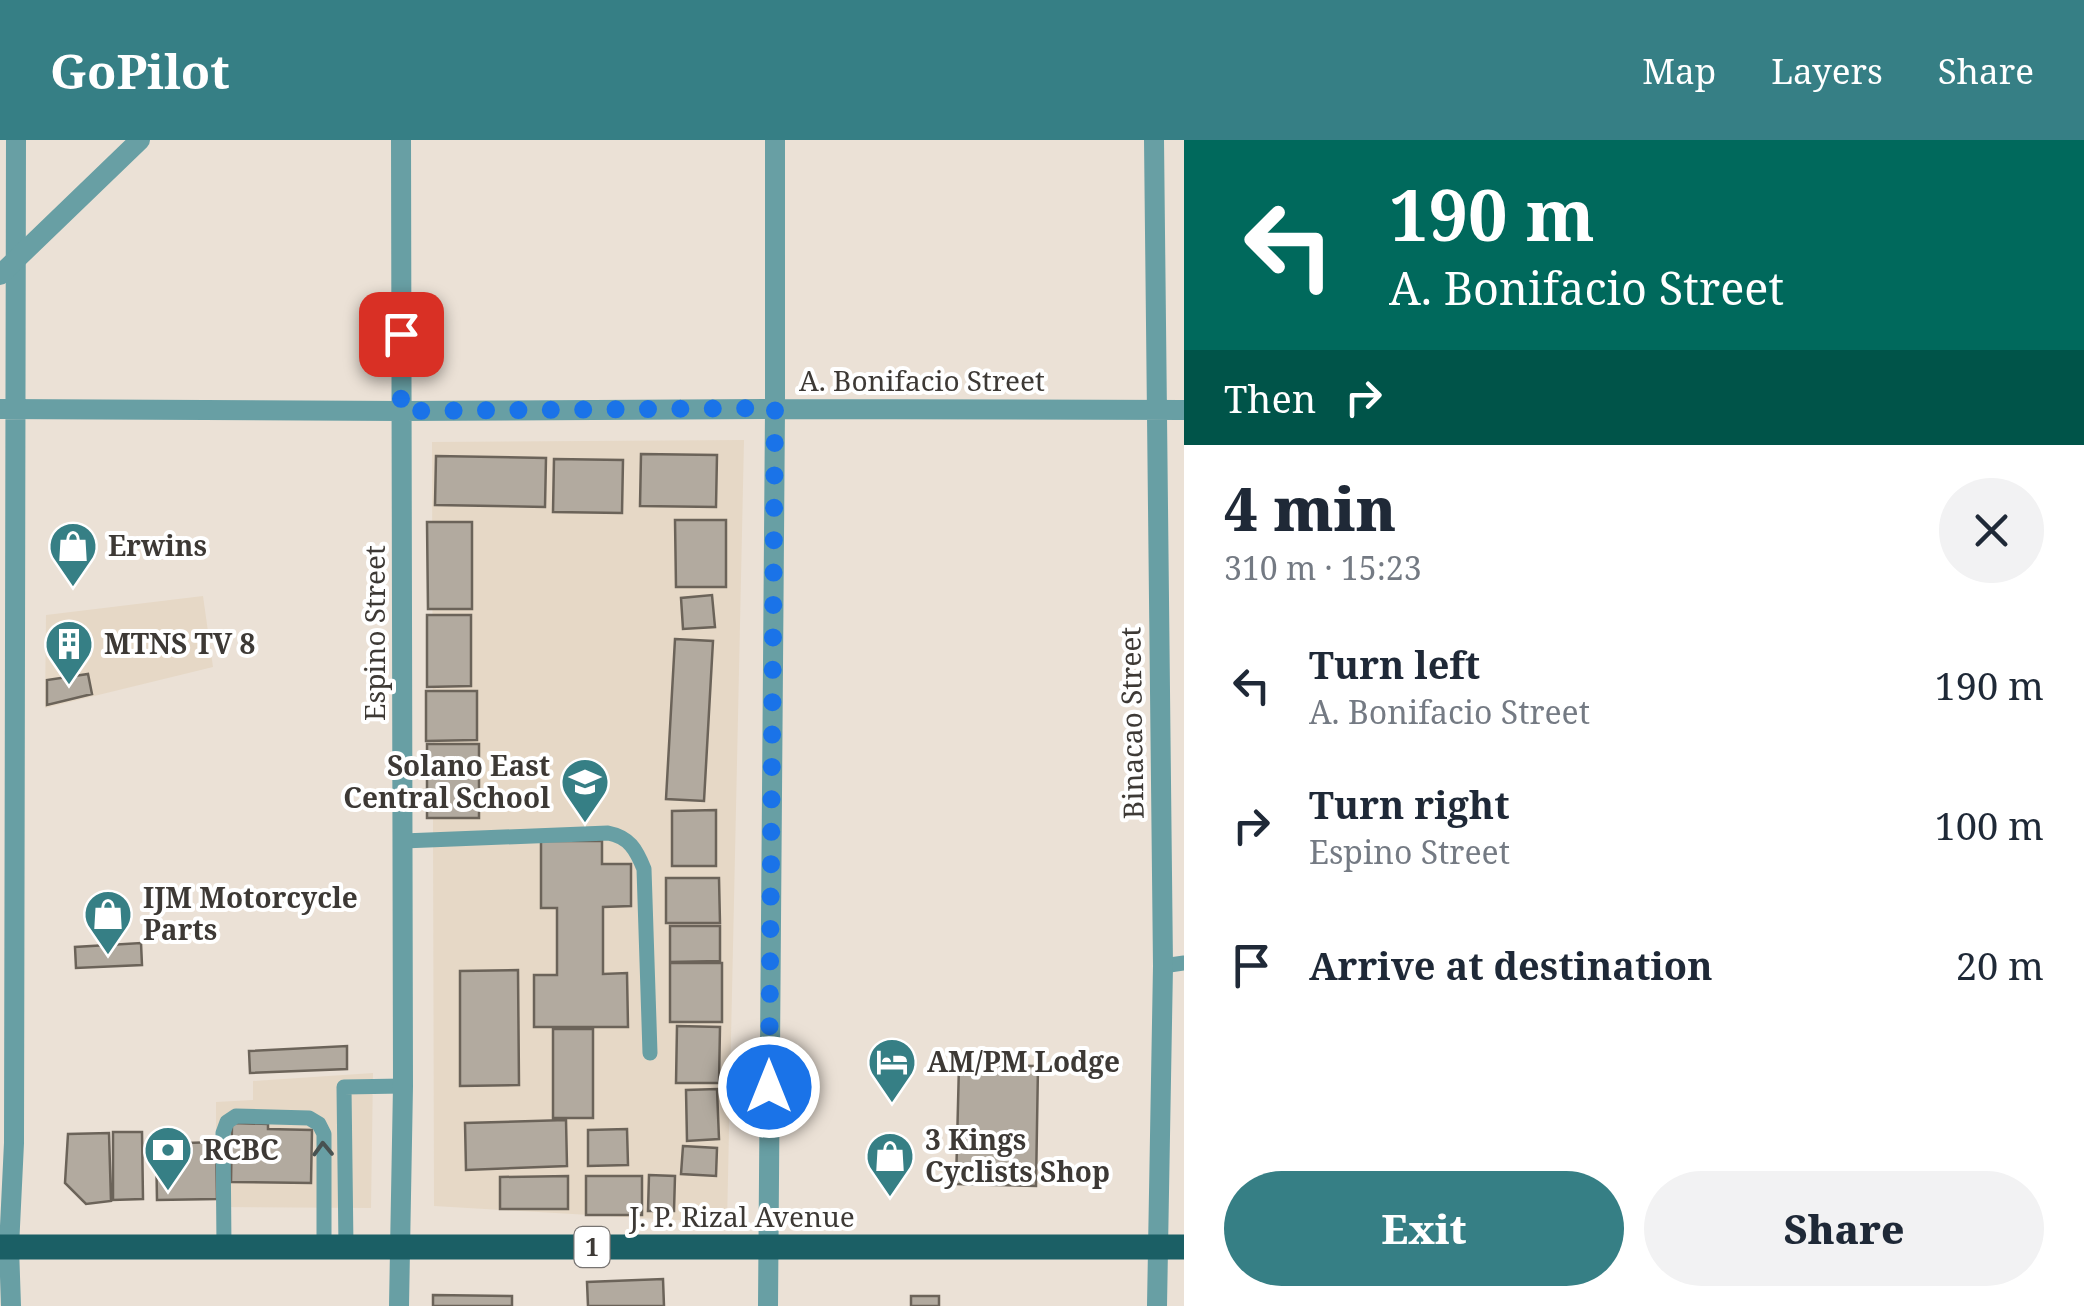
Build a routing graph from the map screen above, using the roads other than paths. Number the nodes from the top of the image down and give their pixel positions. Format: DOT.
graph roads {
  1 [pos="16,140"];
  2 [pos="140,140"];
  3 [pos="400,140"];
  4 [pos="775,140"];
  5 [pos="1154,140"];
  6 [pos="16,258"];
  7 [pos="0,275"];
  8 [pos="775,408"];
  9 [pos="1156,408"];
  10 [pos="8,409"];
  11 [pos="1184,410"];
  12 [pos="401,411"];
  13 [pos="403,840"];
  14 [pos="1173,964"];
  15 [pos="650,1053"];
  16 [pos="403,1086"];
  17 [pos="7,1143"];
  18 [pos="1156,1246"];
  19 [pos="4,1247"];
  20 [pos="224,1247"];
  21 [pos="335,1247"];
  22 [pos="399,1247"];
  23 [pos="767,1247"];
  24 [pos="1184,1247"];
  25 [pos="11,1306"];
  26 [pos="399,1306"];
  27 [pos="768,1306"];
  28 [pos="1157,1306"];
  1 -- 6 [label="street"];
  2 -- 6 [label="street"];
  3 -- 12 [label="street, Espino Street"];
  4 -- 8 [label="street"];
  5 -- 9 [label="street, Binacao Street"];
  6 -- 7 [label="street"];
  6 -- 10 [label="street"];
  8 -- 9 [label="street, A. Bonifacio Street"];
  8 -- 12 [label="street, A. Bonifacio Street"];
  8 -- 23 [label="street"];
  9 -- 11 [label="street, A. Bonifacio Street"];
  9 -- 14 [label="street, Binacao Street"];
  10 -- 12 [label="street, A. Bonifacio Street"];
  10 -- 17 [label="street"];
  12 -- 13 [label="street, Espino Street"];
  13 -- 15 [label="lane"];
  13 -- 16 [label="street, Espino Street"];
  14 -- 18 [label="street, Binacao Street"];
  16 -- 21 [label="lane"];
  16 -- 22 [label="street, Espino Street"];
  17 -- 19 [label="street"];
  18 -- 23 [label="main road, J. P. Rizal Avenue / 1"];
  18 -- 24 [label="main road, J. P. Rizal Avenue / 1"];
  18 -- 28 [label="street, Binacao Street"];
  19 -- 20 [label="main road, J. P. Rizal Avenue / 1"];
  19 -- 25 [label="street"];
  20 -- 21 [label="main road, J. P. Rizal Avenue / 1"];
  21 -- 20 [label="lane, one-way"];
  21 -- 22 [label="main road, J. P. Rizal Avenue / 1"];
  22 -- 23 [label="main road, J. P. Rizal Avenue / 1"];
  22 -- 26 [label="street, Espino Street"];
  23 -- 27 [label="street"];
}
